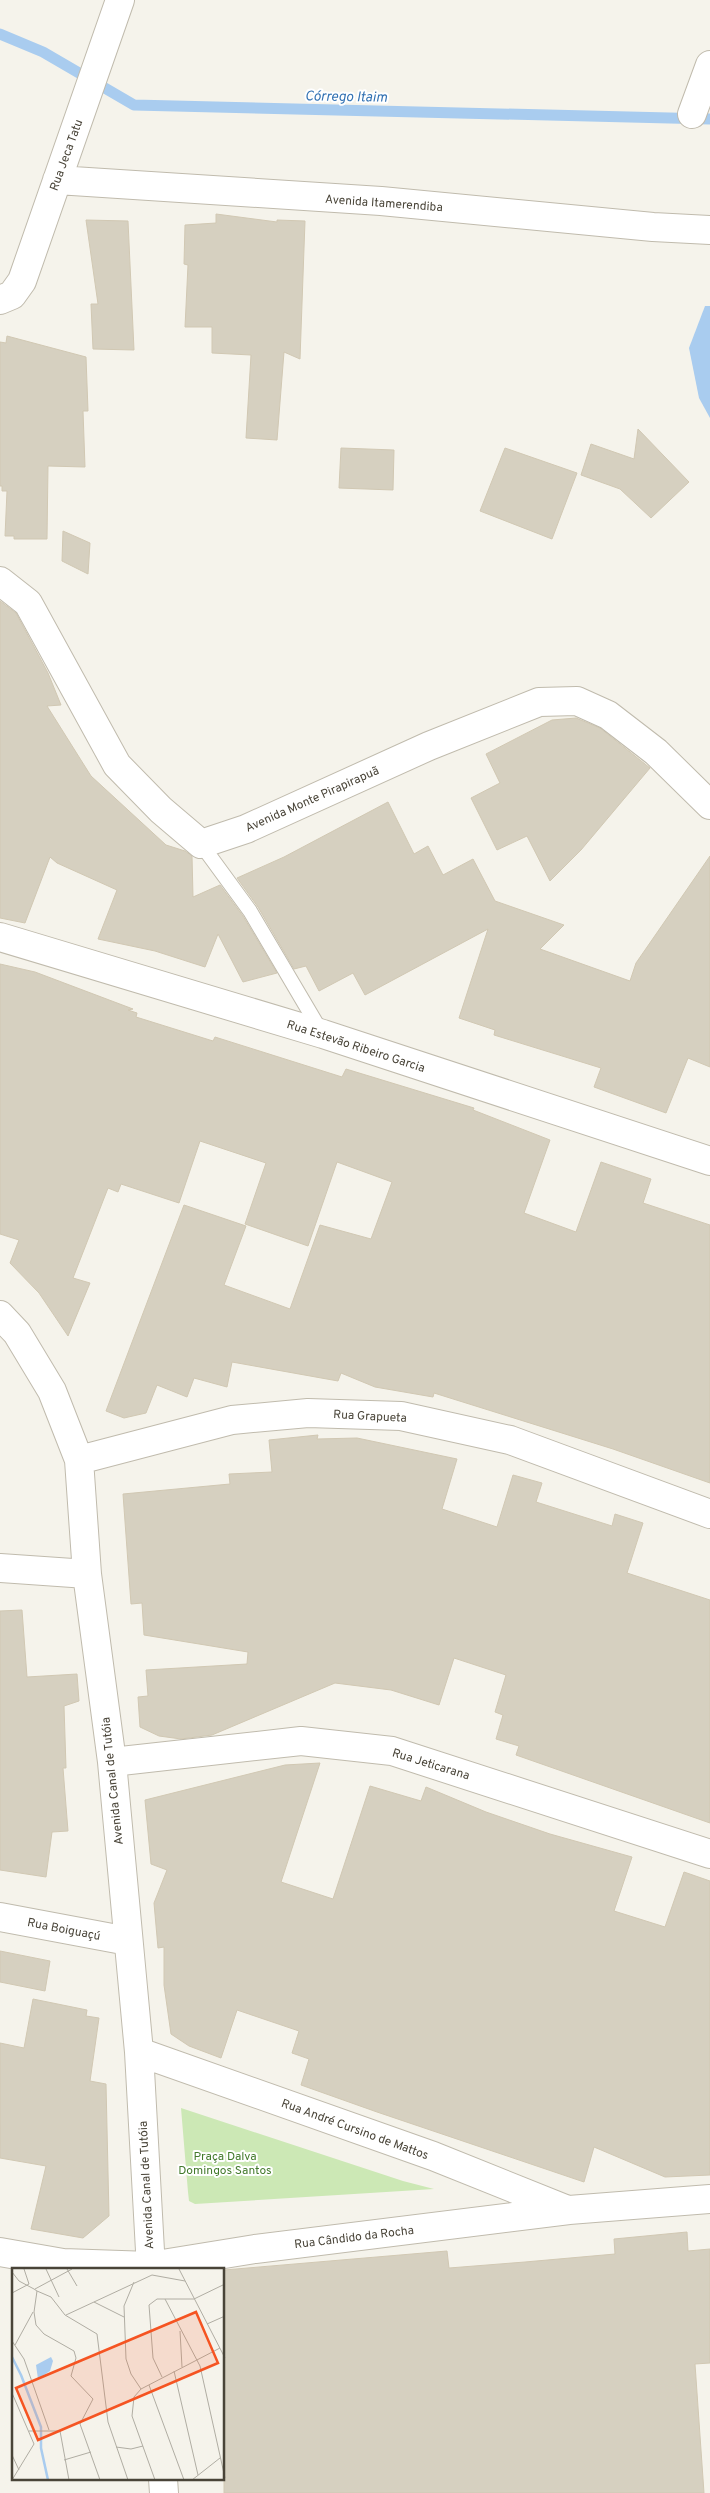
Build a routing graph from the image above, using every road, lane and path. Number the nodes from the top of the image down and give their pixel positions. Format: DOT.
graph roads {
  1 [pos="120,0"];
  2 [pos="710,65"];
  3 [pos="692,114"];
  4 [pos="57,180"];
  5 [pos="710,230"];
  6 [pos="0,300"];
  7 [pos="0,581"];
  8 [pos="710,805"];
  9 [pos="202,844"];
  10 [pos="0,938"];
  11 [pos="323,1034"];
  12 [pos="710,1161"];
  13 [pos="0,1316"];
  14 [pos="79,1460"];
  15 [pos="710,1514"];
  16 [pos="0,1568"];
  17 [pos="87,1574"];
  18 [pos="112,1762"];
  19 [pos="710,1854"];
  20 [pos="0,1917"];
  21 [pos="128,1942"];
  22 [pos="139,2052"];
  23 [pos="710,2198"];
  24 [pos="569,2210"];
  25 [pos="0,2252"];
  26 [pos="150,2268"];
  27 [pos="163,2480"];
  28 [pos="164,2493"];
  1 -- 4 [label="street, Rua Jeca Tatu"];
  2 -- 3 [label="street"];
  4 -- 5 [label="street, Avenida Itamerendiba"];
  4 -- 6 [label="street, Rua Jeca Tatu"];
  7 -- 9 [label="street"];
  8 -- 9 [label="street, Avenida Monte Pirapirapuã"];
  9 -- 11 [label="lane"];
  10 -- 11 [label="street, Rua Estevão Ribeiro Garcia"];
  11 -- 12 [label="street, Rua Estevão Ribeiro Garcia"];
  13 -- 14 [label="street, Avenida Canal de Tutóia"];
  14 -- 15 [label="street, Rua Grapueta"];
  14 -- 17 [label="street, Avenida Canal de Tutóia"];
  16 -- 17 [label="street"];
  17 -- 18 [label="street, Avenida Canal de Tutóia"];
  18 -- 19 [label="street, Rua Jeticarana"];
  18 -- 21 [label="street, Avenida Canal de Tutóia"];
  20 -- 21 [label="street, Rua Boiguaçú"];
  21 -- 22 [label="street, Avenida Canal de Tutóia"];
  22 -- 24 [label="street, Rua André Cursino de Mattos"];
  22 -- 26 [label="street, Avenida Canal de Tutóia"];
  23 -- 24 [label="street, Rua Cândido da Rocha"];
  24 -- 26 [label="street, Rua Cândido da Rocha"];
  25 -- 26 [label="street, Rua Cândido da Rocha"];
  27 -- 28 [label="street"];
}
